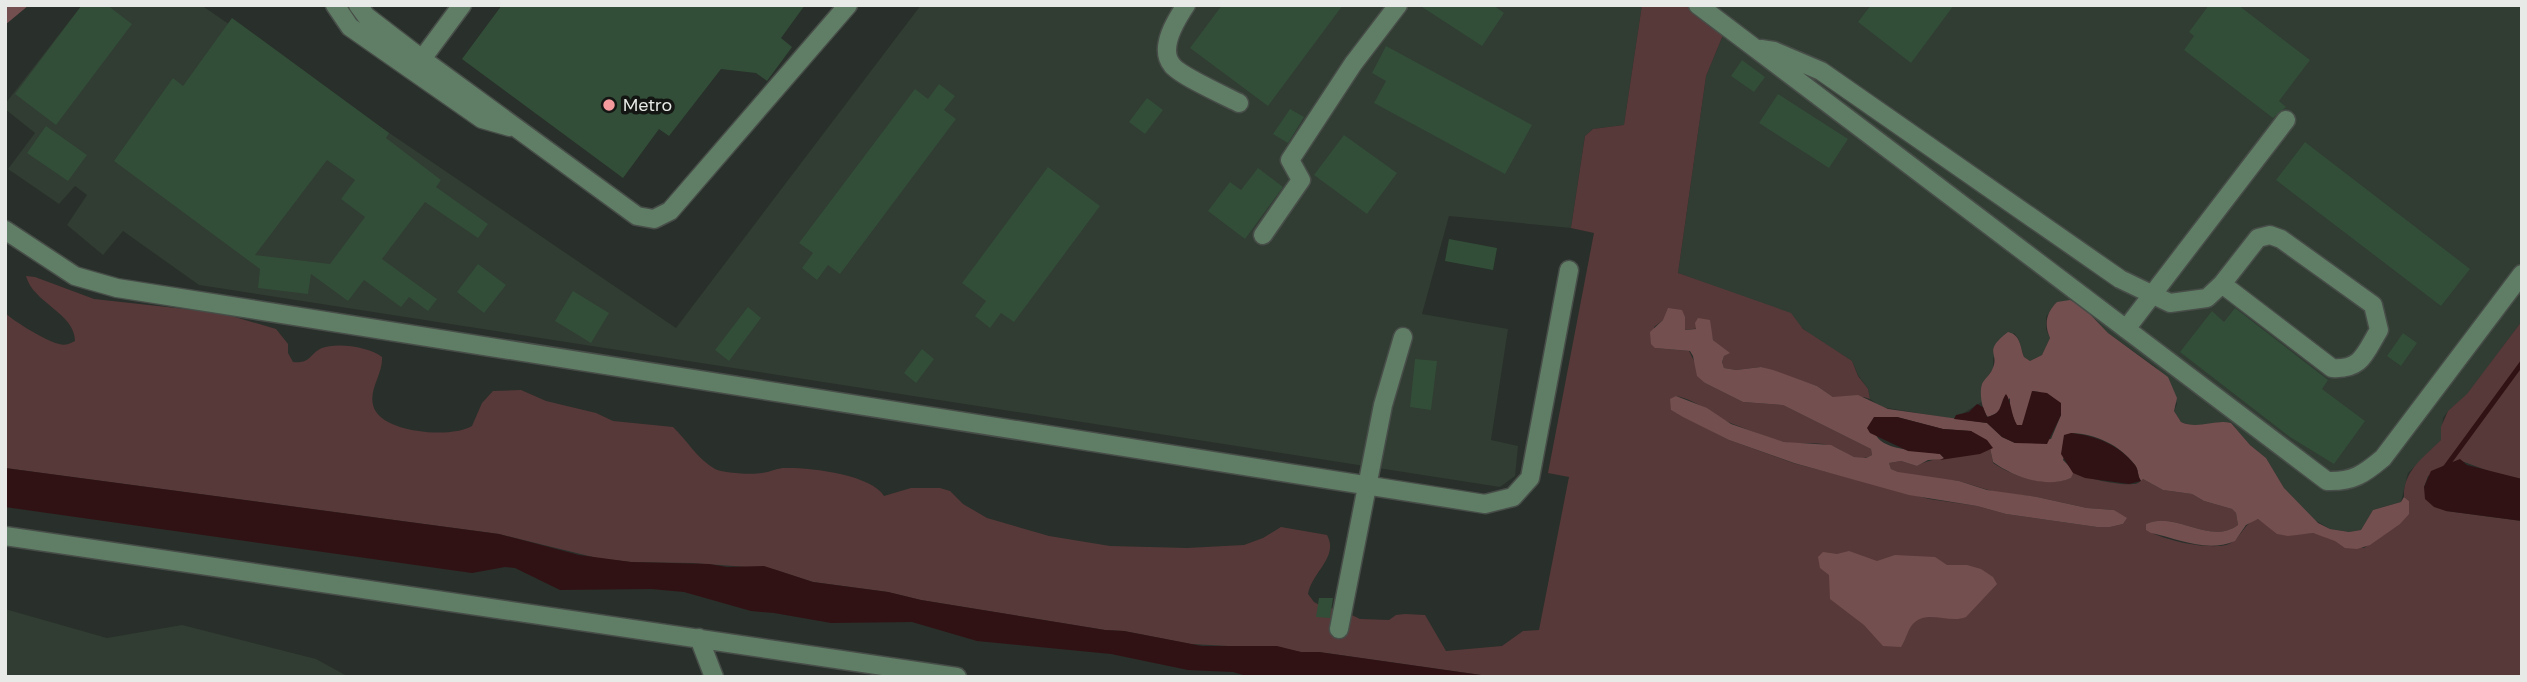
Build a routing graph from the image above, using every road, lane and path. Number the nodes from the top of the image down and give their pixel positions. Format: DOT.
graph roads {
  1 [pos="335,5"];
  2 [pos="358,5"];
  3 [pos="461,5"];
  4 [pos="848,5"];
  5 [pos="1186,5"];
  6 [pos="1398,5"];
  7 [pos="1698,5"];
  8 [pos="1721,12"];
  9 [pos="1754,48"];
  10 [pos="422,59"];
  11 [pos="1238,103"];
  12 [pos="2286,120"];
  13 [pos="520,130"];
  14 [pos="5,230"];
  15 [pos="1263,235"];
  16 [pos="1569,270"];
  17 [pos="2522,274"];
  18 [pos="2222,284"];
  19 [pos="2152,293"];
  20 [pos="2126,329"];
  21 [pos="1403,337"];
  22 [pos="1368,486"];
  23 [pos="5,536"];
  24 [pos="1339,629"];
  25 [pos="699,638"];
  26 [pos="714,677"];
  27 [pos="957,677"];
  1 -- 13 [label="lane"];
  2 -- 10 [label="lane"];
  3 -- 10 [label="lane"];
  4 -- 13 [label="lane"];
  5 -- 11 [label="lane"];
  6 -- 15 [label="lane"];
  7 -- 8 [label="lane"];
  8 -- 9 [label="lane"];
  9 -- 19 [label="lane"];
  9 -- 20 [label="lane"];
  10 -- 13 [label="lane"];
  12 -- 19 [label="lane"];
  14 -- 22 [label="lane"];
  16 -- 22 [label="lane"];
  17 -- 20 [label="lane"];
  18 -- 18 [label="lane"];
  18 -- 19 [label="lane"];
  19 -- 20 [label="lane"];
  21 -- 22 [label="lane"];
  22 -- 24 [label="lane"];
  23 -- 25 [label="lane"];
  25 -- 26 [label="lane"];
  25 -- 27 [label="lane"];
}
